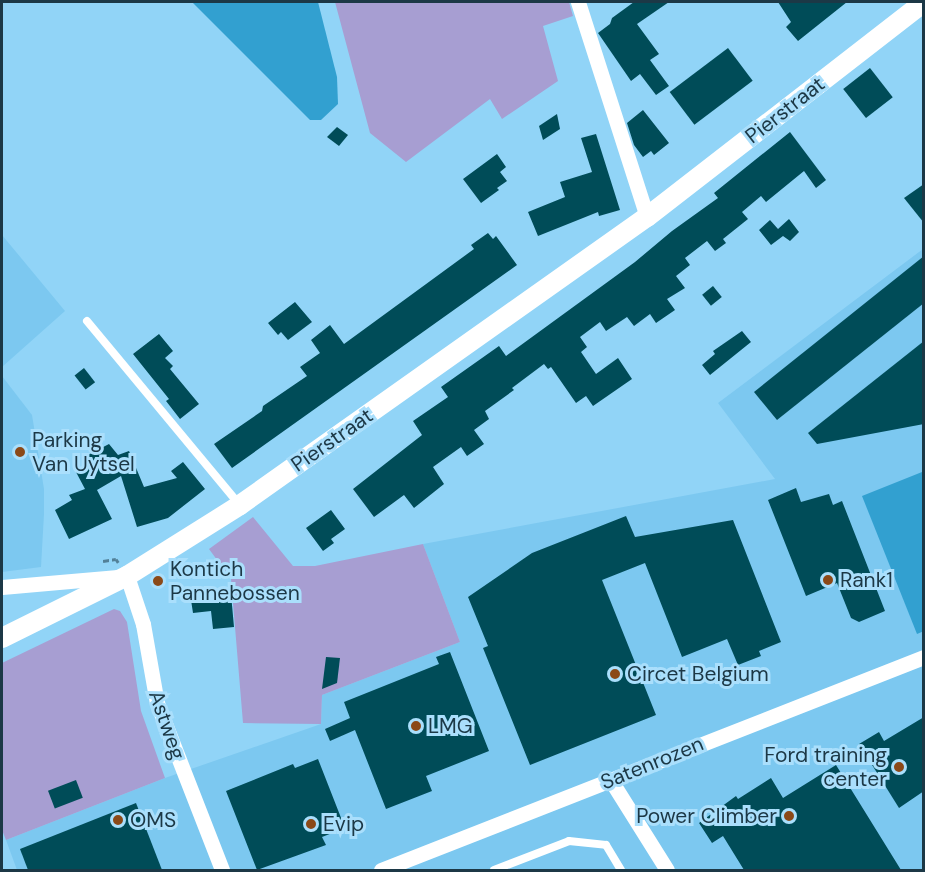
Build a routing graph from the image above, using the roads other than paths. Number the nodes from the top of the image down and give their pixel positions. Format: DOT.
graph roads {
  1 [pos="578,2"];
  2 [pos="924,2"];
  3 [pos="647,217"];
  4 [pos="87,321"];
  5 [pos="240,505"];
  6 [pos="128,576"];
  7 [pos="2,587"];
  8 [pos="2,638"];
  9 [pos="924,657"];
  10 [pos="610,779"];
  11 [pos="222,870"];
  12 [pos="381,870"];
  13 [pos="494,870"];
  14 [pos="621,870"];
  15 [pos="667,870"];
  1 -- 3 [label="street"];
  2 -- 3 [label="street, Pierstraat"];
  3 -- 5 [label="street, Pierstraat"];
  4 -- 5 [label="lane"];
  5 -- 6 [label="street, Pierstraat"];
  6 -- 7 [label="street"];
  6 -- 8 [label="street, Pierstraat"];
  6 -- 11 [label="street, Astweg"];
  9 -- 10 [label="street, Satenrozen"];
  10 -- 12 [label="street, Satenrozen"];
  10 -- 15 [label="street"];
  13 -- 14 [label="lane"];
}
